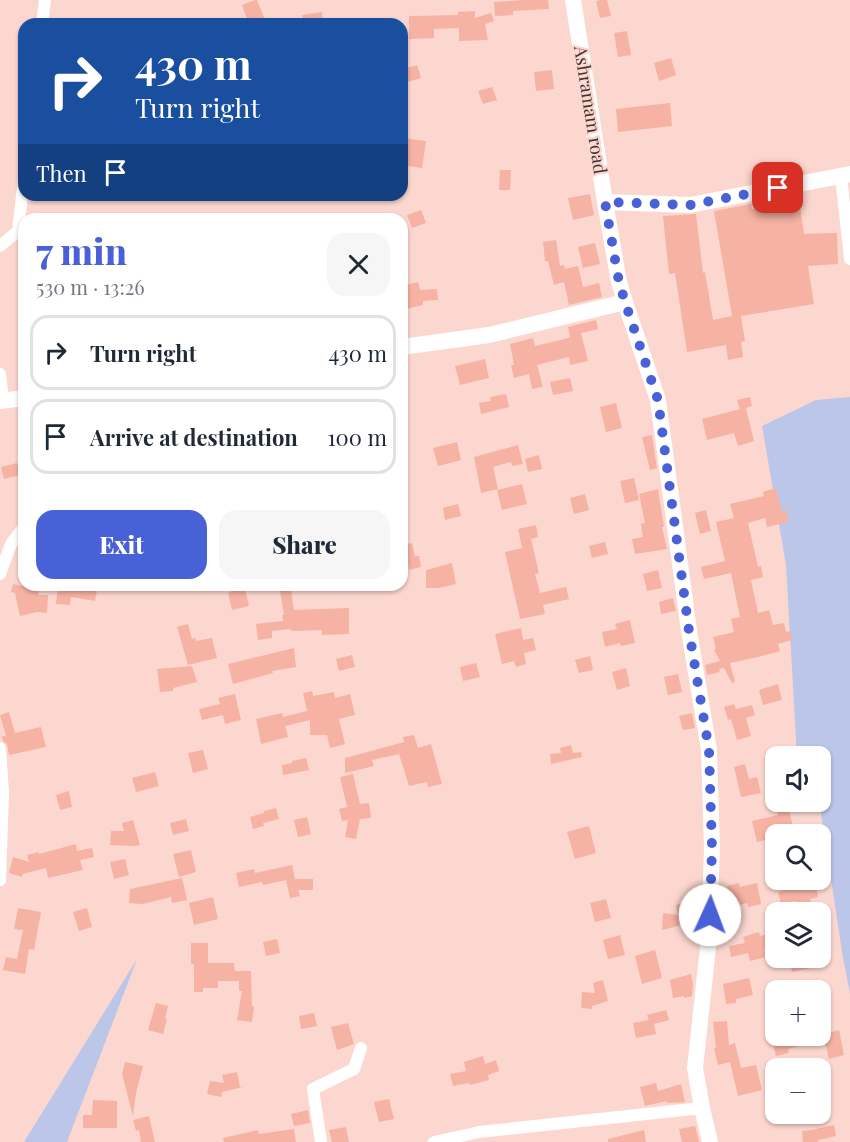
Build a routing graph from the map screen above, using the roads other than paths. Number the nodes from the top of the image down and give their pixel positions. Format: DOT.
graph roads {
  1 [pos="45,0"];
  2 [pos="573,0"];
  3 [pos="43,18"];
  4 [pos="845,175"];
  5 [pos="605,202"];
  6 [pos="18,231"];
  7 [pos="0,246"];
  8 [pos="850,259"];
  9 [pos="625,302"];
  10 [pos="408,346"];
  11 [pos="0,374"];
  12 [pos="18,399"];
  13 [pos="1,401"];
  14 [pos="18,534"];
  15 [pos="0,574"];
  16 [pos="0,748"];
  17 [pos="0,880"];
  18 [pos="361,1048"];
  19 [pos="702,1108"];
  20 [pos="321,1142"];
  21 [pos="434,1142"];
  22 [pos="710,1142"];
  1 -- 3 [label="street"];
  2 -- 5 [label="main road, Ashramam road"];
  4 -- 5 [label="main road"];
  4 -- 8 [label="street"];
  5 -- 9 [label="main road, Ashramam road"];
  6 -- 7 [label="street"];
  9 -- 10 [label="main road"];
  9 -- 19 [label="main road, Ashramam road"];
  11 -- 13 [label="street"];
  12 -- 13 [label="main road"];
  14 -- 15 [label="street"];
  16 -- 17 [label="street"];
  18 -- 20 [label="street"];
  19 -- 21 [label="street"];
  19 -- 22 [label="main road, Ashramam road"];
}
